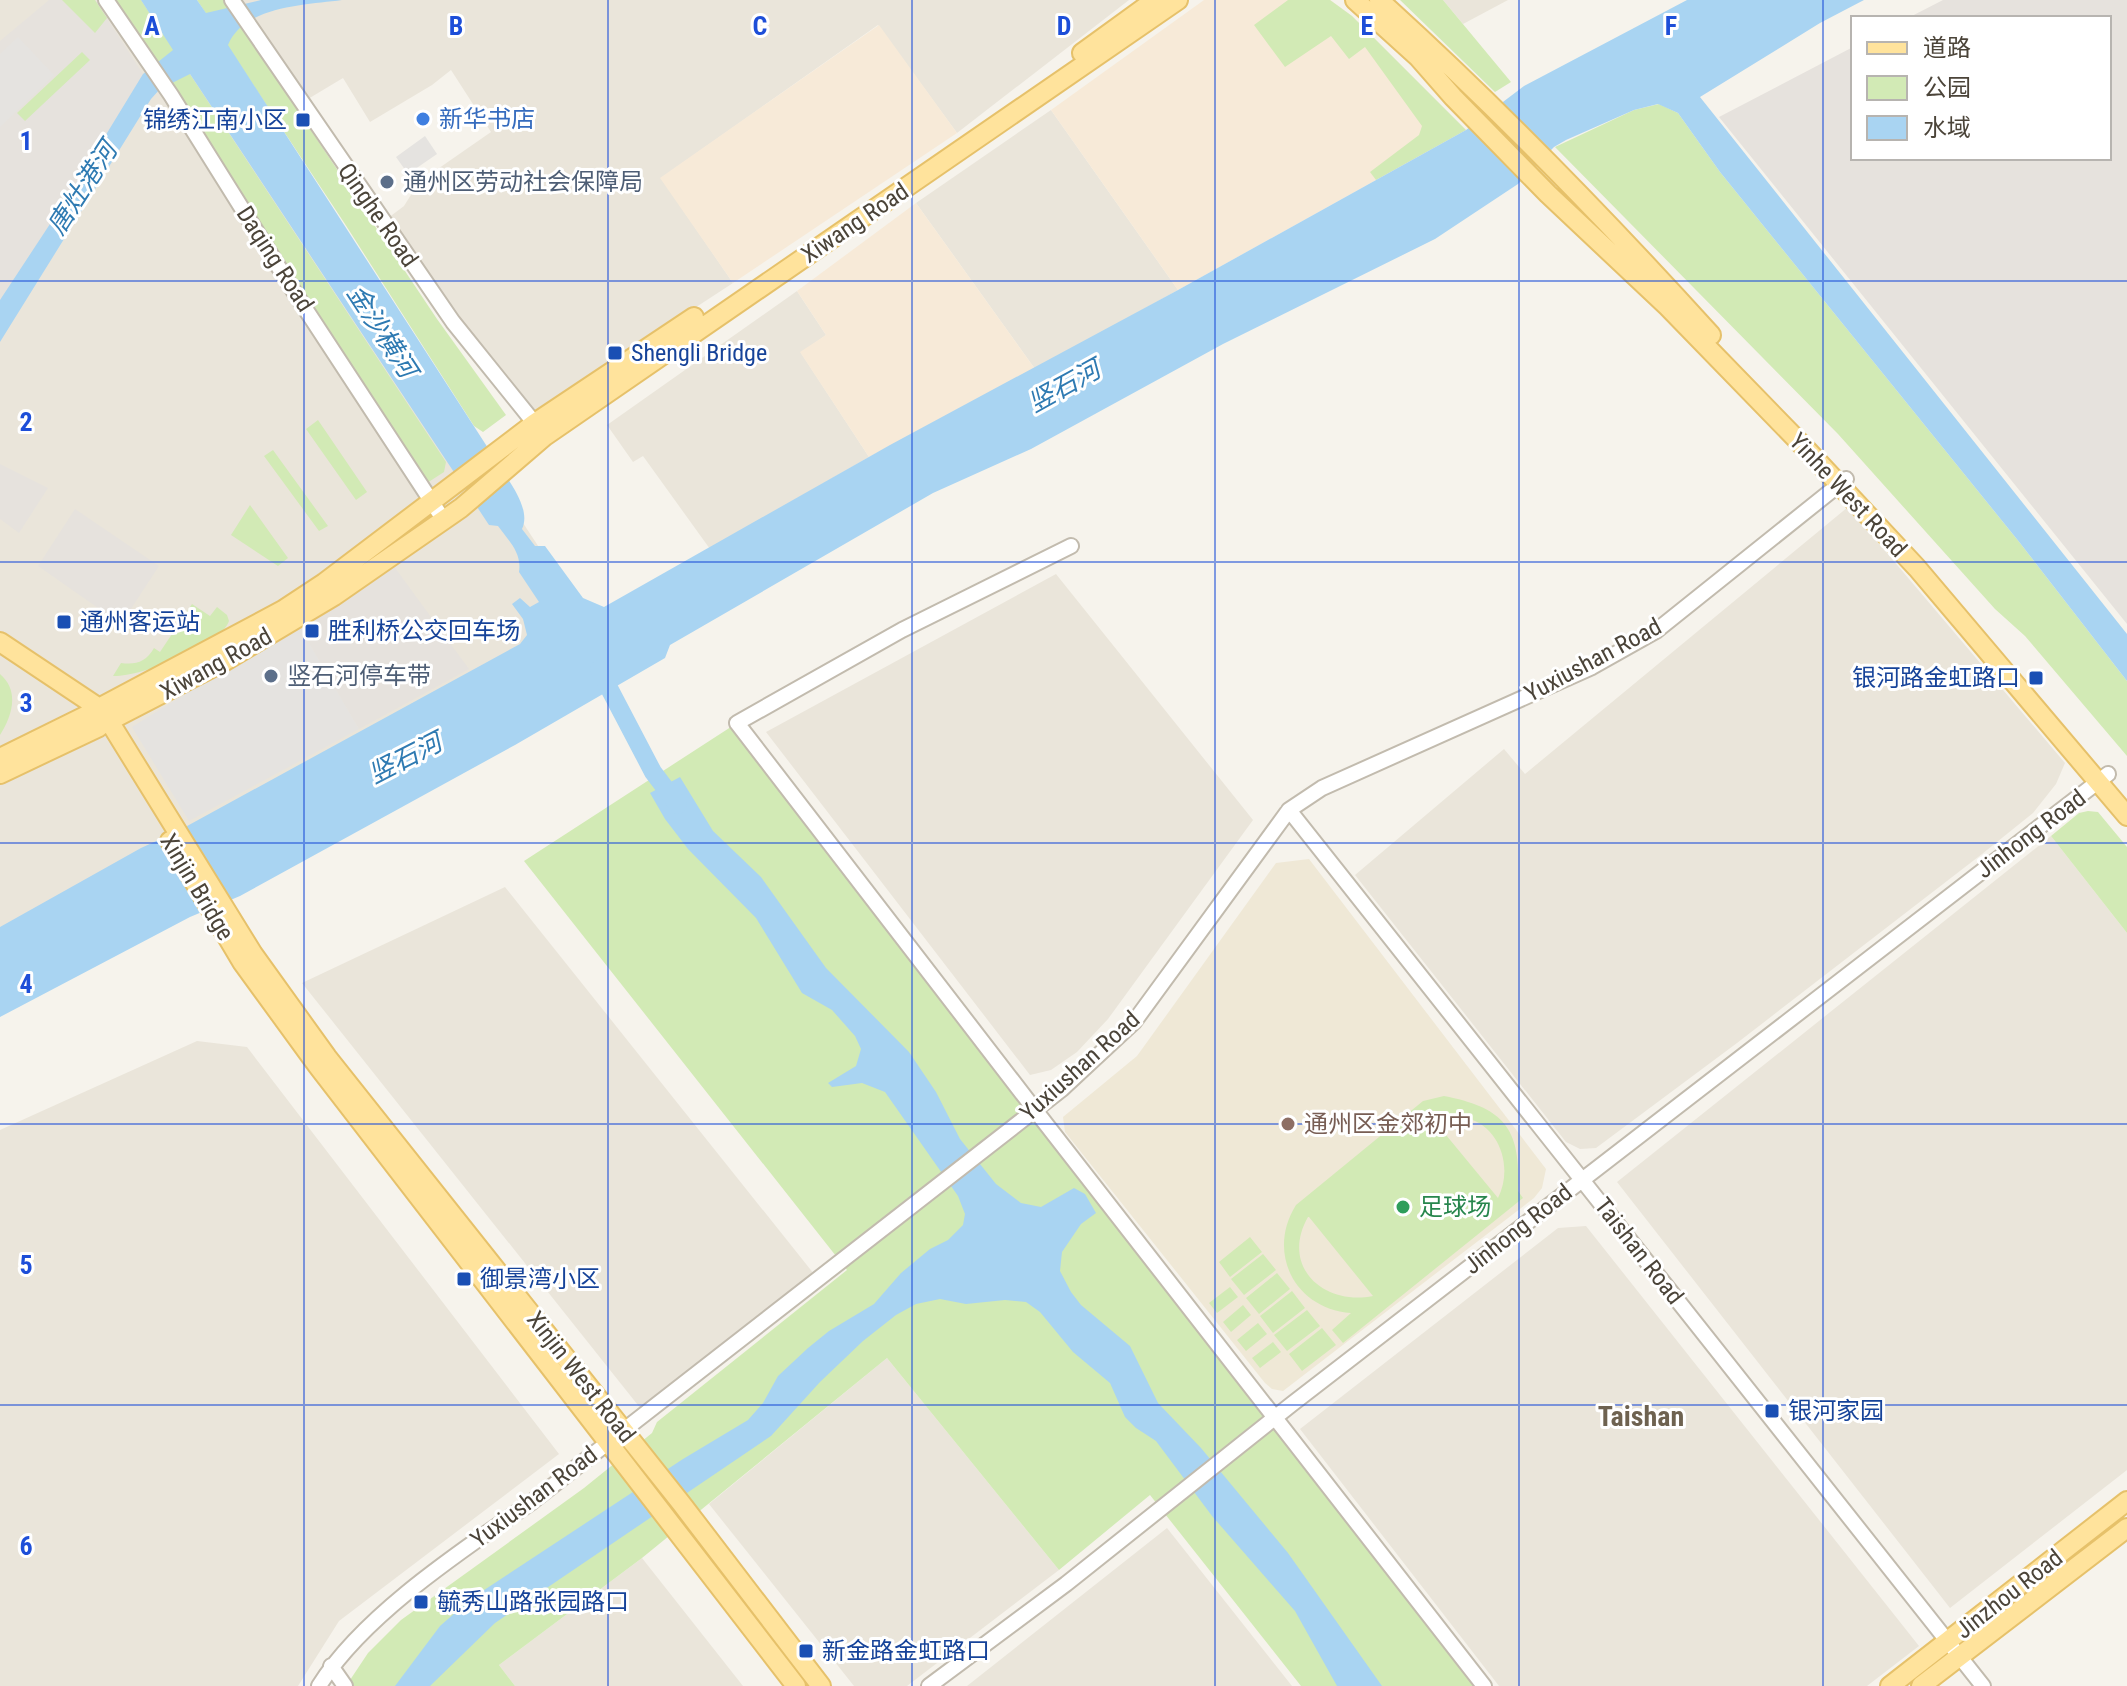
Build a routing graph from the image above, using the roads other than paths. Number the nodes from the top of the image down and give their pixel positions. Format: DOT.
graph roads {
  1 [pos="106,0"];
  2 [pos="232,0"];
  3 [pos="1155,0"];
  4 [pos="1178,0"];
  5 [pos="1355,0"];
  6 [pos="1379,0"];
  7 [pos="538,435"];
  8 [pos="1842,482"];
  9 [pos="440,496"];
  10 [pos="443,519"];
  11 [pos="1071,546"];
  12 [pos="0,642"];
  13 [pos="0,653"];
  14 [pos="99,718"];
  15 [pos="0,758"];
  16 [pos="0,774"];
  17 [pos="2104,778"];
  18 [pos="2127,798"];
  19 [pos="1289,810"];
  20 [pos="2127,816"];
  21 [pos="248,958"];
  22 [pos="1035,1110"];
  23 [pos="1583,1179"];
  24 [pos="1275,1418"];
  25 [pos="623,1432"];
  26 [pos="606,1443"];
  27 [pos="2127,1501"];
  28 [pos="2127,1528"];
  29 [pos="1953,1649"];
  30 [pos="331,1666"];
  31 [pos="319,1686"];
  32 [pos="345,1686"];
  33 [pos="796,1686"];
  34 [pos="821,1686"];
  35 [pos="929,1686"];
  36 [pos="1484,1686"];
  37 [pos="1890,1686"];
  38 [pos="1921,1686"];
  39 [pos="1983,1686"];
  1 -- 9 [label="street, Daqing Road"];
  2 -- 7 [label="street, Qinghe Road"];
  3 -- 7 [label="main road, Xiwang Road"];
  4 -- 7 [label="main road, Xiwang Road"];
  5 -- 8 [label="main road, Yinhe West Road"];
  6 -- 8 [label="main road, Yinhe West Road"];
  7 -- 9 [label="main road, Xiwang Road"];
  7 -- 10 [label="main road, Xiwang Road"];
  8 -- 17 [label="main road, Yinhe West Road"];
  8 -- 19 [label="street, Yuxiushan Road"];
  9 -- 10 [label="street, Daqing Road"];
  9 -- 14 [label="main road, Xiwang Road"];
  10 -- 14 [label="main road, Xiwang Road"];
  11 -- 22 [label="street"];
  12 -- 14 [label="main road"];
  13 -- 14 [label="main road"];
  14 -- 15 [label="main road, Xiwang Road"];
  14 -- 16 [label="main road, Xiwang Road"];
  14 -- 21 [label="main road, Xinjin Bridge"];
  17 -- 18 [label="main road, Yinhe West Road"];
  17 -- 20 [label="main road, Yinhe West Road"];
  17 -- 23 [label="street, Jinhong Road"];
  19 -- 22 [label="street, Yuxiushan Road"];
  19 -- 23 [label="street, Taishan Road"];
  21 -- 25 [label="main road, Xinjin West Road"];
  21 -- 26 [label="main road, Xinjin West Road"];
  22 -- 24 [label="street"];
  22 -- 25 [label="street, Yuxiushan Road"];
  23 -- 24 [label="street, Jinhong Road"];
  23 -- 29 [label="street, Taishan Road"];
  24 -- 35 [label="street, Jinhong Road"];
  24 -- 36 [label="street"];
  25 -- 26 [label="street, Yuxiushan Road"];
  25 -- 34 [label="main road, Xinjin West Road"];
  26 -- 30 [label="street, Yuxiushan Road"];
  26 -- 33 [label="main road, Xinjin West Road"];
  27 -- 29 [label="main road, Jinzhou Road"];
  28 -- 29 [label="main road, Jinzhou Road"];
  29 -- 37 [label="main road, Jinzhou Road"];
  29 -- 38 [label="main road, Jinzhou Road"];
  29 -- 39 [label="street, Taishan Road"];
  30 -- 31 [label="street, Yuxiushan Road"];
  30 -- 32 [label="street"];
}
